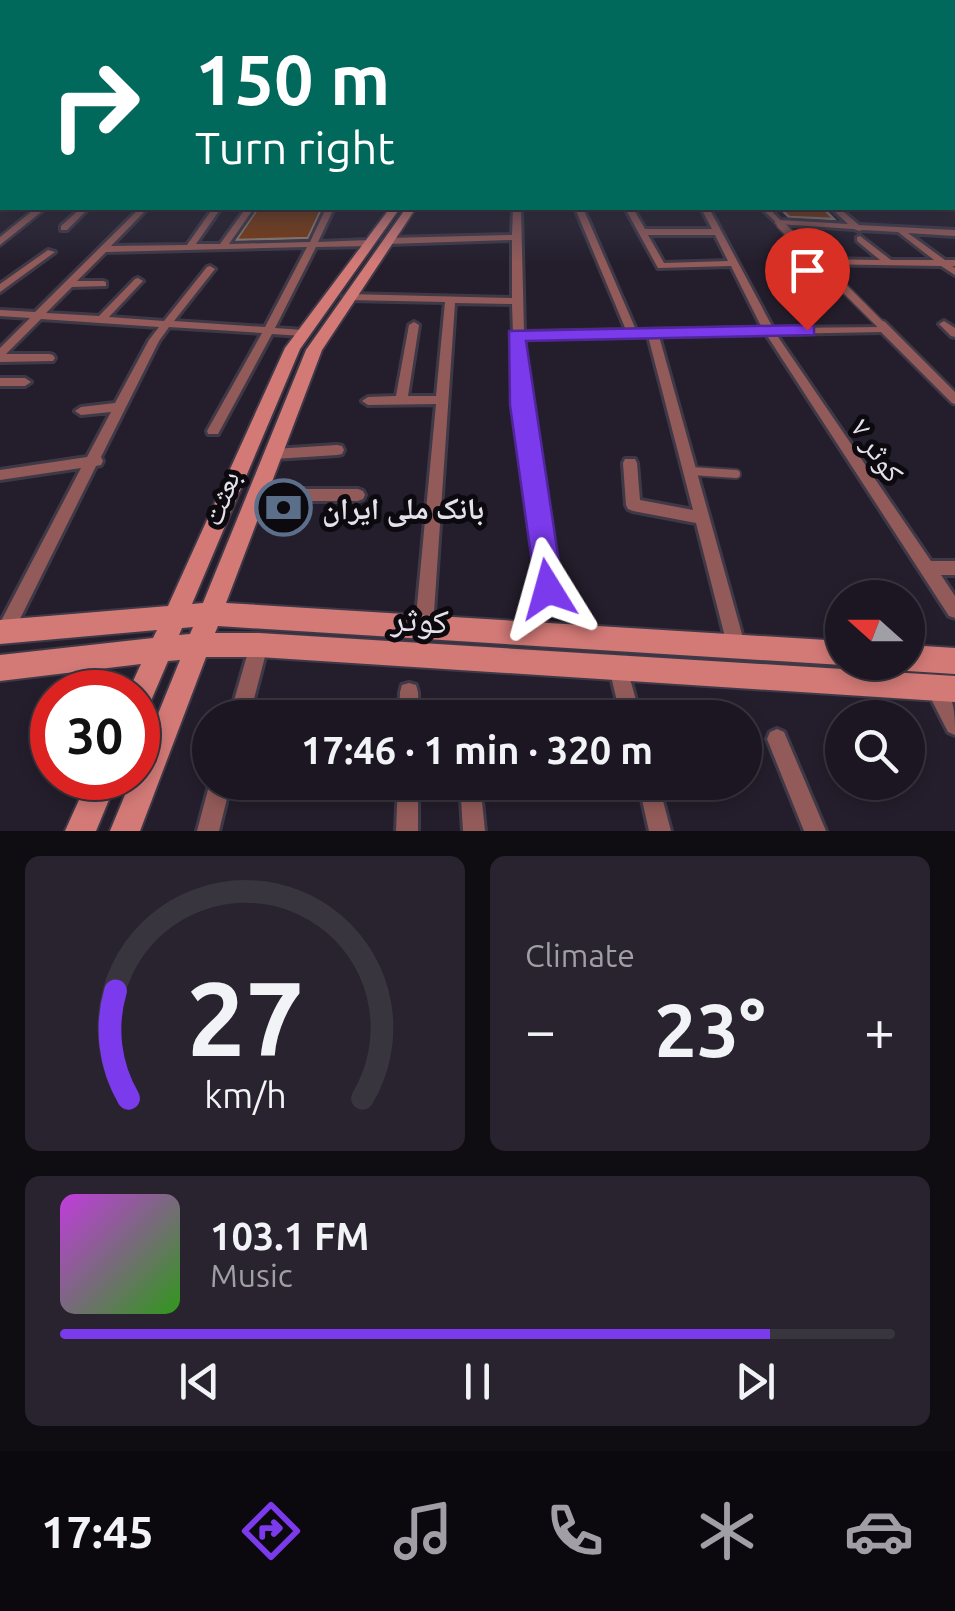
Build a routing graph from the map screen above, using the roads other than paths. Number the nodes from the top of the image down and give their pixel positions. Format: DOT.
graph roads {
  1 [pos="39,210"];
  2 [pos="83,210"];
  3 [pos="142,210"];
  4 [pos="216,210"];
  5 [pos="249,210"];
  6 [pos="329,210"];
  7 [pos="394,210"];
  8 [pos="409,210"];
  9 [pos="517,210"];
  10 [pos="580,210"];
  11 [pos="630,210"];
  12 [pos="706,210"];
  13 [pos="767,210"];
  14 [pos="836,210"];
  15 [pos="778,222"];
  16 [pos="64,228"];
  17 [pos="900,230"];
  18 [pos="643,232"];
  19 [pos="718,232"];
  20 [pos="955,233"];
  21 [pos="860,234"];
  22 [pos="516,237"];
  23 [pos="0,242"];
  24 [pos="314,245"];
  25 [pos="222,247"];
  26 [pos="189,248"];
  27 [pos="104,249"];
  28 [pos="371,251"];
  29 [pos="51,252"];
  30 [pos="816,262"];
  31 [pos="734,263"];
  32 [pos="889,263"];
  33 [pos="942,263"];
  34 [pos="955,263"];
  35 [pos="210,269"];
  36 [pos="955,272"];
  37 [pos="138,281"];
  38 [pos="70,284"];
  39 [pos="103,284"];
  40 [pos="433,284"];
  41 [pos="0,290"];
  42 [pos="348,297"];
  43 [pos="427,300"];
  44 [pos="450,300"];
  45 [pos="514,302"];
  46 [pos="0,313"];
  47 [pos="39,315"];
  48 [pos="102,319"];
  49 [pos="167,324"];
  50 [pos="944,324"];
  51 [pos="414,326"];
  52 [pos="883,329"];
  53 [pos="270,331"];
  54 [pos="769,331"];
  55 [pos="303,333"];
  56 [pos="653,333"];
  57 [pos="634,334"];
  58 [pos="955,334"];
  59 [pos="516,336"];
  60 [pos="0,356"];
  61 [pos="49,358"];
  62 [pos="0,382"];
  63 [pos="25,382"];
  64 [pos="441,400"];
  65 [pos="955,400"];
  66 [pos="368,401"];
  67 [pos="401,401"];
  68 [pos="119,407"];
  69 [pos="81,411"];
  70 [pos="213,431"];
  71 [pos="337,450"];
  72 [pos="274,454"];
  73 [pos="96,461"];
  74 [pos="630,463"];
  75 [pos="690,471"];
  76 [pos="0,474"];
  77 [pos="736,474"];
  78 [pos="258,495"];
  79 [pos="358,495"];
  80 [pos="703,518"];
  81 [pos="927,568"];
  82 [pos="955,568"];
  83 [pos="548,589"];
  84 [pos="955,610"];
  85 [pos="212,614"];
  86 [pos="175,616"];
  87 [pos="424,626"];
  88 [pos="2,632"];
  89 [pos="259,644"];
  90 [pos="200,645"];
  91 [pos="736,645"];
  92 [pos="160,649"];
  93 [pos="825,652"];
  94 [pos="925,659"];
  95 [pos="955,661"];
  96 [pos="617,665"];
  97 [pos="0,668"];
  98 [pos="151,670"];
  99 [pos="945,688"];
  100 [pos="410,692"];
  101 [pos="244,700"];
  102 [pos="410,700"];
  103 [pos="626,700"];
  104 [pos="955,725"];
  105 [pos="777,739"];
  106 [pos="94,800"];
  107 [pos="216,800"];
  108 [pos="408,800"];
  109 [pos="471,800"];
  110 [pos="652,800"];
  111 [pos="80,831"];
  112 [pos="126,831"];
  113 [pos="208,831"];
  114 [pos="407,831"];
  115 [pos="474,831"];
  116 [pos="660,831"];
  117 [pos="815,831"];
  1 -- 23 [label="street"];
  2 -- 16 [label="street"];
  3 -- 27 [label="street"];
  4 -- 26 [label="street"];
  5 -- 25 [label="street"];
  6 -- 24 [label="street"];
  7 -- 28 [label="main road, بعثت"];
  8 -- 28 [label="main road, بعثت"];
  9 -- 22 [label="street"];
  10 -- 57 [label="street"];
  11 -- 18 [label="street"];
  12 -- 19 [label="street, کوثر ۷"];
  13 -- 15 [label="street"];
  14 -- 21 [label="street"];
  15 -- 21 [label="street"];
  15 -- 30 [label="street"];
  17 -- 20 [label="street"];
  17 -- 21 [label="street"];
  17 -- 33 [label="street"];
  18 -- 19 [label="street"];
  18 -- 31 [label="street"];
  19 -- 31 [label="street, کوثر ۷"];
  21 -- 32 [label="street"];
  22 -- 28 [label="street"];
  22 -- 45 [label="street"];
  24 -- 25 [label="street"];
  24 -- 28 [label="street"];
  24 -- 53 [label="street"];
  25 -- 26 [label="street"];
  26 -- 27 [label="street"];
  27 -- 38 [label="street"];
  28 -- 42 [label="main road, بعثت"];
  28 -- 55 [label="main road, بعثت"];
  29 -- 41 [label="street"];
  30 -- 32 [label="street"];
  30 -- 52 [label="street"];
  31 -- 54 [label="street, کوثر ۷"];
  32 -- 33 [label="street"];
  33 -- 34 [label="street"];
  33 -- 36 [label="street"];
  35 -- 49 [label="street"];
  37 -- 48 [label="street"];
  38 -- 39 [label="street"];
  38 -- 47 [label="street"];
  40 -- 43 [label="street"];
  42 -- 43 [label="street"];
  42 -- 72 [label="main road, بعثت"];
  43 -- 44 [label="street"];
  44 -- 45 [label="street"];
  44 -- 64 [label="street"];
  45 -- 59 [label="street"];
  46 -- 47 [label="street"];
  47 -- 48 [label="street"];
  47 -- 60 [label="street"];
  48 -- 49 [label="street"];
  49 -- 53 [label="street"];
  49 -- 68 [label="street"];
  50 -- 58 [label="street"];
  51 -- 67 [label="street"];
  52 -- 54 [label="street"];
  52 -- 65 [label="street"];
  53 -- 55 [label="street"];
  53 -- 70 [label="street"];
  54 -- 56 [label="street"];
  54 -- 81 [label="street, کوثر ۷"];
  55 -- 86 [label="main road, بعثت"];
  56 -- 57 [label="street"];
  56 -- 75 [label="street"];
  57 -- 59 [label="street"];
  59 -- 83 [label="street"];
  60 -- 61 [label="street"];
  62 -- 63 [label="street"];
  64 -- 67 [label="street"];
  64 -- 87 [label="street"];
  66 -- 67 [label="street"];
  68 -- 69 [label="street"];
  68 -- 73 [label="street"];
  71 -- 72 [label="street"];
  72 -- 78 [label="main road, بعثت"];
  73 -- 76 [label="street"];
  73 -- 88 [label="street"];
  74 -- 80 [label="street"];
  75 -- 77 [label="lane"];
  75 -- 80 [label="street"];
  78 -- 79 [label="street"];
  78 -- 85 [label="main road, بعثت"];
  80 -- 91 [label="street"];
  81 -- 82 [label="street"];
  81 -- 84 [label="street, کوثر ۷"];
  85 -- 86 [label="main road, کوثر"];
  85 -- 87 [label="main road, کوثر"];
  85 -- 90 [label="main road, بعثت"];
  86 -- 88 [label="main road, کوثر"];
  86 -- 92 [label="main road, بعثت"];
  87 -- 91 [label="main road, کوثر"];
  89 -- 90 [label="main road, کوثر"];
  89 -- 96 [label="main road, کوثر"];
  89 -- 101 [label="street"];
  90 -- 92 [label="main road, کوثر"];
  90 -- 112 [label="main road, بعثت"];
  91 -- 93 [label="main road, کوثر"];
  92 -- 97 [label="main road, کوثر"];
  92 -- 98 [label="main road, بعثت"];
  94 -- 95 [label="main road"];
  96 -- 99 [label="main road, کوثر"];
  96 -- 103 [label="street"];
  99 -- 104 [label="street"];
  100 -- 102 [label="street"];
  105 -- 117 [label="street"];
  106 -- 111 [label="main road"];
  107 -- 113 [label="street"];
  108 -- 114 [label="street"];
  109 -- 115 [label="street"];
  110 -- 116 [label="street"];
}
